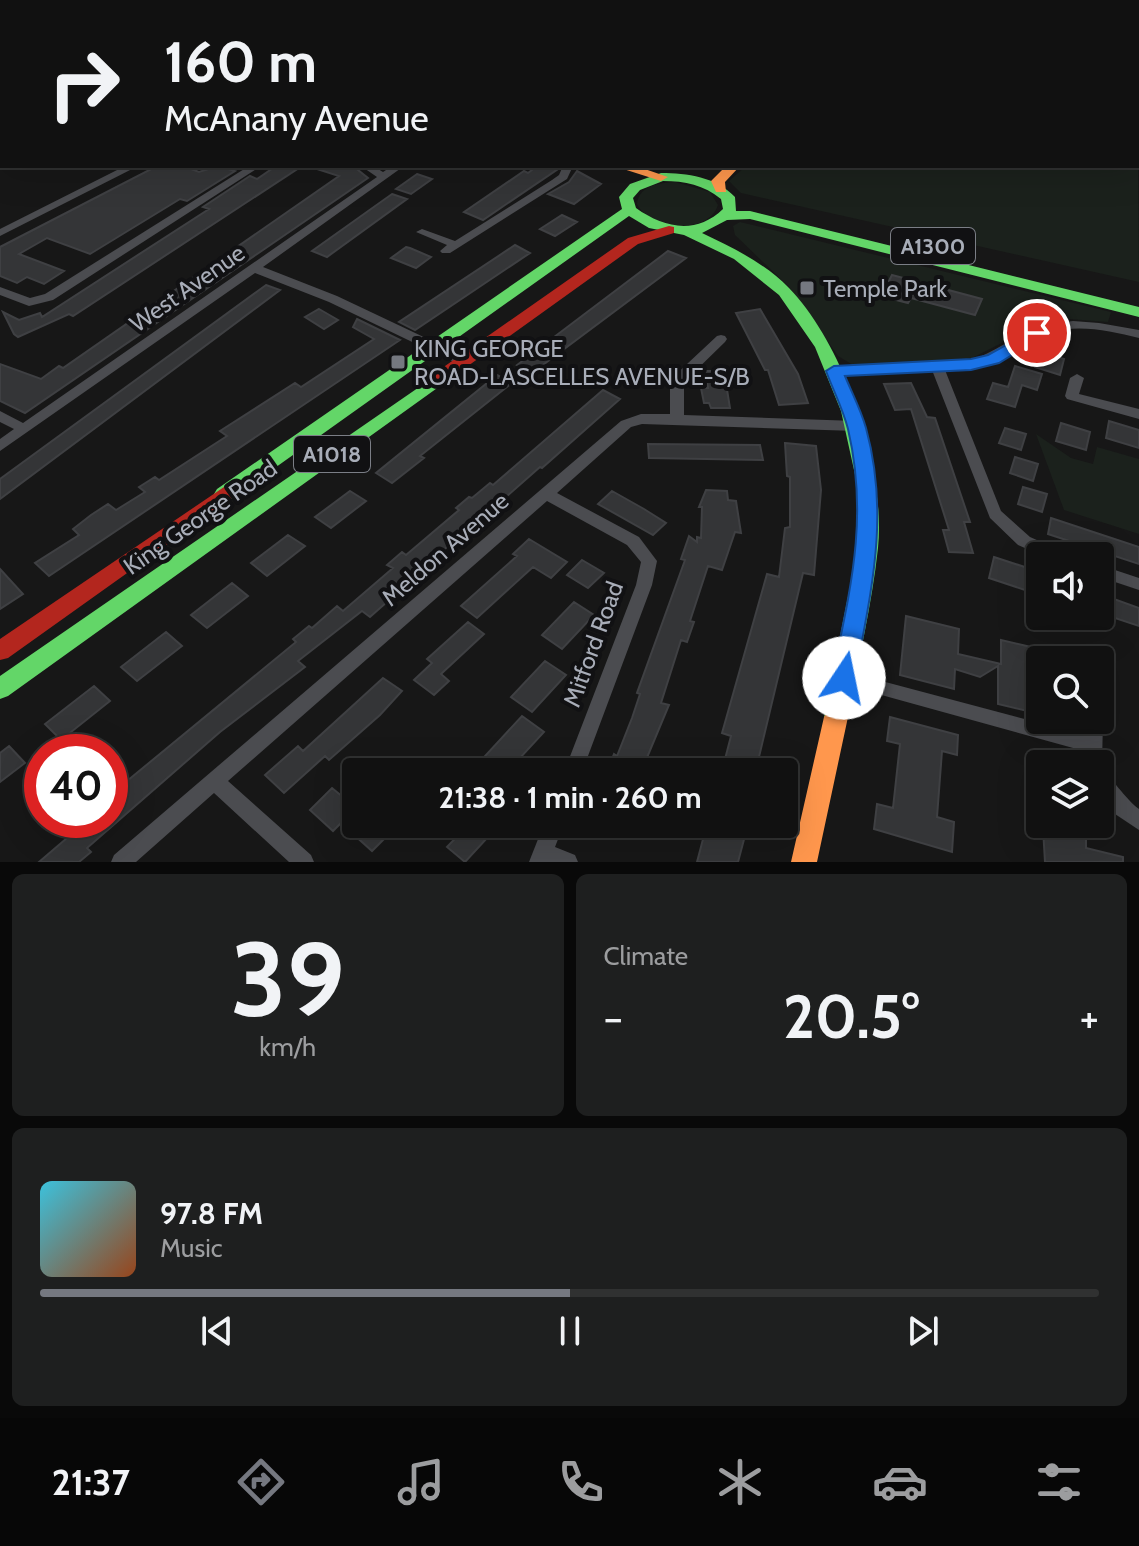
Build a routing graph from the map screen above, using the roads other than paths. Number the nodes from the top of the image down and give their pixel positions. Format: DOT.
graph roads {
  1 [pos="129,168"];
  2 [pos="253,168"];
  3 [pos="369,168"];
  4 [pos="396,168"];
  5 [pos="567,168"];
  6 [pos="619,168"];
  7 [pos="627,168"];
  8 [pos="689,168"];
  9 [pos="730,168"];
  10 [pos="384,177"];
  11 [pos="667,177"];
  12 [pos="724,193"];
  13 [pos="629,201"];
  14 [pos="725,218"];
  15 [pos="678,231"];
  16 [pos="422,232"];
  17 [pos="0,233"];
  18 [pos="254,268"];
  19 [pos="783,290"];
  20 [pos="0,291"];
  21 [pos="1139,296"];
  22 [pos="1139,312"];
  23 [pos="1139,334"];
  24 [pos="721,339"];
  25 [pos="435,347"];
  26 [pos="463,361"];
  27 [pos="937,367"];
  28 [pos="834,371"];
  29 [pos="1077,378"];
  30 [pos="1139,414"];
  31 [pos="0,416"];
  32 [pos="677,419"];
  33 [pos="856,426"];
  34 [pos="24,429"];
  35 [pos="0,446"];
  36 [pos="545,493"];
  37 [pos="1026,542"];
  38 [pos="1114,576"];
  39 [pos="1139,584"];
  40 [pos="55,613"];
  41 [pos="78,633"];
  42 [pos="0,651"];
  43 [pos="844,678"];
  44 [pos="0,689"];
  45 [pos="1079,750"];
  46 [pos="578,758"];
  47 [pos="214,781"];
  48 [pos="1114,799"];
  49 [pos="1139,821"];
  50 [pos="548,838"];
  51 [pos="541,857"];
  52 [pos="121,862"];
  53 [pos="304,862"];
  54 [pos="568,862"];
  55 [pos="804,862"];
  1 -- 17 [label="street"];
  2 -- 20 [label="street"];
  3 -- 10 [label="street"];
  4 -- 10 [label="street, West Avenue"];
  5 -- 16 [label="street"];
  6 -- 13 [label="main road"];
  7 -- 11 [label="main road"];
  8 -- 11 [label="main road"];
  9 -- 12 [label="main road"];
  10 -- 18 [label="street, West Avenue"];
  11 -- 12 [label="main road"];
  11 -- 13 [label="main road, King George Road"];
  12 -- 14 [label="main road"];
  12 -- 21 [label="main road, A1300"];
  13 -- 15 [label="main road"];
  13 -- 25 [label="main road, King George Road / A1018"];
  14 -- 15 [label="main road, King George Road"];
  14 -- 19 [label="main road"];
  14 -- 22 [label="main road, A1300"];
  15 -- 19 [label="main road"];
  15 -- 26 [label="main road, King George Road / A1018"];
  18 -- 25 [label="street"];
  18 -- 34 [label="street, West Avenue"];
  19 -- 28 [label="main road"];
  23 -- 27 [label="street"];
  24 -- 32 [label="street"];
  25 -- 26 [label="street"];
  25 -- 40 [label="main road, King George Road / A1018"];
  26 -- 41 [label="main road, King George Road / A1018"];
  27 -- 28 [label="street"];
  27 -- 37 [label="street"];
  28 -- 33 [label="main road"];
  29 -- 30 [label="street"];
  31 -- 34 [label="street"];
  32 -- 33 [label="street, Meldon Avenue"];
  32 -- 36 [label="street, Meldon Avenue"];
  33 -- 43 [label="main road"];
  34 -- 35 [label="street, West Avenue"];
  36 -- 46 [label="street, Mitford Road"];
  36 -- 47 [label="street, Meldon Avenue"];
  38 -- 39 [label="street"];
  40 -- 41 [label="street"];
  40 -- 42 [label="main road, King George Road / A1018"];
  41 -- 44 [label="main road, King George Road / A1018"];
  43 -- 45 [label="street"];
  43 -- 55 [label="main road"];
  47 -- 52 [label="street, Meldon Avenue"];
  47 -- 53 [label="street"];
  48 -- 49 [label="street"];
  50 -- 51 [label="street"];
  51 -- 54 [label="street"];
}
